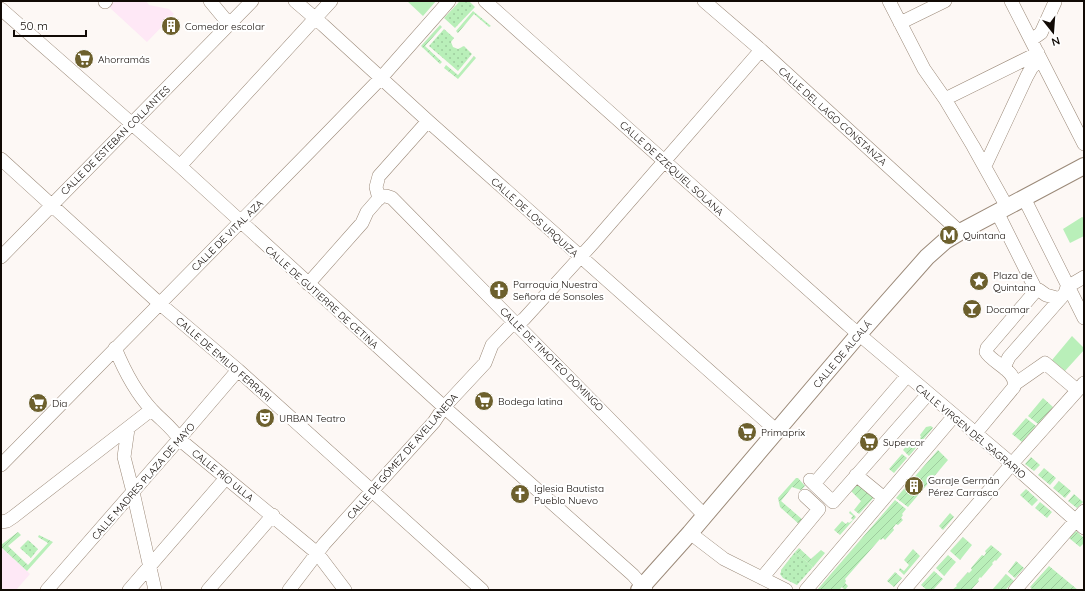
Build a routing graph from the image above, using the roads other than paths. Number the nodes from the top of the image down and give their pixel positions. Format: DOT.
graph roads {
  1 [pos="9,1"];
  2 [pos="210,1"];
  3 [pos="252,1"];
  4 [pos="295,1"];
  5 [pos="331,1"];
  6 [pos="450,1"];
  7 [pos="485,1"];
  8 [pos="704,1"];
  9 [pos="889,1"];
  10 [pos="945,1"];
  11 [pos="1011,1"];
  12 [pos="1055,2"];
  13 [pos="1,9"];
  14 [pos="315,18"];
  15 [pos="900,23"];
  16 [pos="229,24"];
  17 [pos="1031,40"];
  18 [pos="761,50"];
  19 [pos="1040,56"];
  20 [pos="380,78"];
  21 [pos="945,100"];
  22 [pos="428,121"];
  23 [pos="132,123"];
  24 [pos="1084,144"];
  25 [pos="1,159"];
  26 [pos="665,162"];
  27 [pos="180,166"];
  28 [pos="985,166"];
  29 [pos="1084,166"];
  30 [pos="1024,198"];
  31 [pos="379,199"];
  32 [pos="52,205"];
  33 [pos="1002,209"];
  34 [pos="241,222"];
  35 [pos="960,232"];
  36 [pos="1,257"];
  37 [pos="581,257"];
  38 [pos="1084,277"];
  39 [pos="308,284"];
  40 [pos="1068,286"];
  41 [pos="1035,290"];
  42 [pos="1060,299"];
  43 [pos="1080,302"];
  44 [pos="159,303"];
  45 [pos="1084,318"];
  46 [pos="514,322"];
  47 [pos="859,334"];
  48 [pos="115,348"];
  49 [pos="1005,369"];
  50 [pos="238,370"];
  51 [pos="907,376"];
  52 [pos="1015,384"];
  53 [pos="1081,387"];
  54 [pos="928,394"];
  55 [pos="444,407"];
  56 [pos="151,410"];
  57 [pos="954,416"];
  58 [pos="128,428"];
  59 [pos="777,431"];
  60 [pos="975,434"];
  61 [pos="179,439"];
  62 [pos="1012,464"];
  63 [pos="1,465"];
  64 [pos="856,475"];
  65 [pos="226,478"];
  66 [pos="371,491"];
  67 [pos="133,492"];
  68 [pos="805,496"];
  69 [pos="884,498"];
  70 [pos="273,515"];
  71 [pos="704,515"];
  72 [pos="1081,520"];
  73 [pos="1,522"];
  74 [pos="690,533"];
  75 [pos="317,553"];
  76 [pos="150,566"];
  77 [pos="762,578"];
  78 [pos="642,589"];
  79 [pos="47,590"];
  80 [pos="129,590"];
  81 [pos="155,590"];
  82 [pos="208,590"];
  83 [pos="289,590"];
  84 [pos="345,590"];
  85 [pos="482,590"];
  86 [pos="786,590"];
  87 [pos="806,590"];
  88 [pos="904,590"];
  89 [pos="1015,590"];
  1 -- 13 [label="street"];
  2 -- 16 [label="street"];
  3 -- 16 [label="street, CALLE DE ESTEBAN COLLANTES"];
  4 -- 14 [label="street, CALLE DE LOS URQUIZA"];
  5 -- 14 [label="street"];
  6 -- 20 [label="street, CALLE DE VITAL AZA"];
  7 -- 26 [label="street, CALLE DE EZEQUIEL SOLANA"];
  8 -- 18 [label="street, CALLE DEL LAGO CONSTANZA"];
  9 -- 15 [label="street"];
  10 -- 15 [label="street"];
  11 -- 17 [label="street"];
  12 -- 17 [label="street"];
  13 -- 23 [label="street, CALLE DE GUTIERRE DE CETINA"];
  14 -- 20 [label="street, CALLE DE LOS URQUIZA"];
  14 -- 27 [label="street"];
  15 -- 21 [label="street"];
  16 -- 23 [label="street, CALLE DE ESTEBAN COLLANTES"];
  17 -- 19 [label="street"];
  18 -- 26 [label="street, CALLE DE GÓMEZ DE AVELLANEDA"];
  18 -- 35 [label="street, CALLE DEL LAGO CONSTANZA"];
  19 -- 21 [label="street"];
  19 -- 24 [label="street"];
  19 -- 28 [label="street"];
  20 -- 22 [label="street, CALLE DE LOS URQUIZA"];
  20 -- 34 [label="street, CALLE DE VITAL AZA"];
  21 -- 28 [label="street"];
  22 -- 31 [label="street"];
  22 -- 37 [label="street, CALLE DE LOS URQUIZA"];
  23 -- 27 [label="street, CALLE DE GUTIERRE DE CETINA"];
  23 -- 32 [label="street, CALLE DE ESTEBAN COLLANTES"];
  25 -- 32 [label="street, CALLE DE EMILIO FERRARI"];
  26 -- 37 [label="street, CALLE DE GÓMEZ DE AVELLANEDA"];
  26 -- 47 [label="street, CALLE DE EZEQUIEL SOLANA"];
  27 -- 34 [label="street, CALLE DE GUTIERRE DE CETINA"];
  28 -- 33 [label="street"];
  29 -- 30 [label="main road, CALLE DE ALCALÁ"];
  30 -- 33 [label="main road, CALLE DE ALCALÁ"];
  30 -- 40 [label="street"];
  31 -- 39 [label="street"];
  31 -- 46 [label="street, CALLE DE TIMOTEO DOMINGO"];
  32 -- 36 [label="street, CALLE DE ESTEBAN COLLANTES"];
  32 -- 44 [label="street, CALLE DE EMILIO FERRARI"];
  33 -- 35 [label="main road, CALLE DE ALCALÁ"];
  33 -- 41 [label="street"];
  34 -- 39 [label="street, CALLE DE GUTIERRE DE CETINA"];
  34 -- 44 [label="street, CALLE DE VITAL AZA"];
  35 -- 47 [label="main road, CALLE DE ALCALÁ"];
  37 -- 46 [label="street, CALLE DE GÓMEZ DE AVELLANEDA"];
  37 -- 59 [label="street, CALLE DE LOS URQUIZA"];
  38 -- 40 [label="street"];
  39 -- 55 [label="street, CALLE DE GUTIERRE DE CETINA"];
  40 -- 42 [label="street"];
  40 -- 43 [label="street"];
  41 -- 42 [label="street"];
  41 -- 49 [label="street"];
  42 -- 49 [label="street"];
  43 -- 45 [label="street"];
  44 -- 48 [label="street, CALLE DE VITAL AZA"];
  44 -- 50 [label="street, CALLE DE EMILIO FERRARI"];
  46 -- 55 [label="street, CALLE DE GÓMEZ DE AVELLANEDA"];
  46 -- 71 [label="street, CALLE DE TIMOTEO DOMINGO"];
  47 -- 51 [label="street, CALLE VIRGEN DEL SAGRARIO"];
  47 -- 59 [label="main road, CALLE DE ALCALÁ"];
  48 -- 56 [label="street, CALLE RÍO ULLA"];
  48 -- 63 [label="street, CALLE DE VITAL AZA"];
  49 -- 52 [label="street"];
  50 -- 61 [label="street, CALLE MADRES PLAZA DE MAYO"];
  50 -- 66 [label="street, CALLE DE EMILIO FERRARI"];
  51 -- 54 [label="street, CALLE VIRGEN DEL SAGRARIO"];
  51 -- 64 [label="street"];
  52 -- 53 [label="street"];
  52 -- 60 [label="street"];
  53 -- 62 [label="street"];
  54 -- 57 [label="street, CALLE VIRGEN DEL SAGRARIO"];
  54 -- 64 [label="street"];
  55 -- 66 [label="street, CALLE DE GÓMEZ DE AVELLANEDA"];
  55 -- 78 [label="street, CALLE DE GUTIERRE DE CETINA"];
  56 -- 58 [label="street"];
  56 -- 61 [label="street, CALLE RÍO ULLA"];
  57 -- 60 [label="street, CALLE VIRGEN DEL SAGRARIO"];
  57 -- 69 [label="street"];
  58 -- 67 [label="street"];
  58 -- 73 [label="street"];
  59 -- 71 [label="main road, CALLE DE ALCALÁ"];
  60 -- 62 [label="street, CALLE VIRGEN DEL SAGRARIO"];
  61 -- 65 [label="street, CALLE RÍO ULLA"];
  61 -- 67 [label="street, CALLE MADRES PLAZA DE MAYO"];
  62 -- 72 [label="street, CALLE VIRGEN DEL SAGRARIO"];
  62 -- 88 [label="street"];
  64 -- 69 [label="street"];
  65 -- 70 [label="street, CALLE RÍO ULLA"];
  65 -- 76 [label="street"];
  66 -- 75 [label="street, CALLE DE GÓMEZ DE AVELLANEDA"];
  66 -- 85 [label="street, CALLE DE EMILIO FERRARI"];
  67 -- 76 [label="street"];
  67 -- 79 [label="street, CALLE MADRES PLAZA DE MAYO"];
  68 -- 77 [label="street"];
  69 -- 87 [label="street"];
  70 -- 75 [label="street, CALLE RÍO ULLA"];
  70 -- 82 [label="street"];
  71 -- 74 [label="main road, CALLE DE ALCALÁ"];
  72 -- 89 [label="street"];
  74 -- 77 [label="street"];
  74 -- 78 [label="main road, CALLE DE ALCALÁ"];
  75 -- 83 [label="street, CALLE DE GÓMEZ DE AVELLANEDA"];
  75 -- 84 [label="street, CALLE RÍO ULLA"];
  76 -- 80 [label="street"];
  76 -- 81 [label="street"];
  77 -- 86 [label="street"];
}
